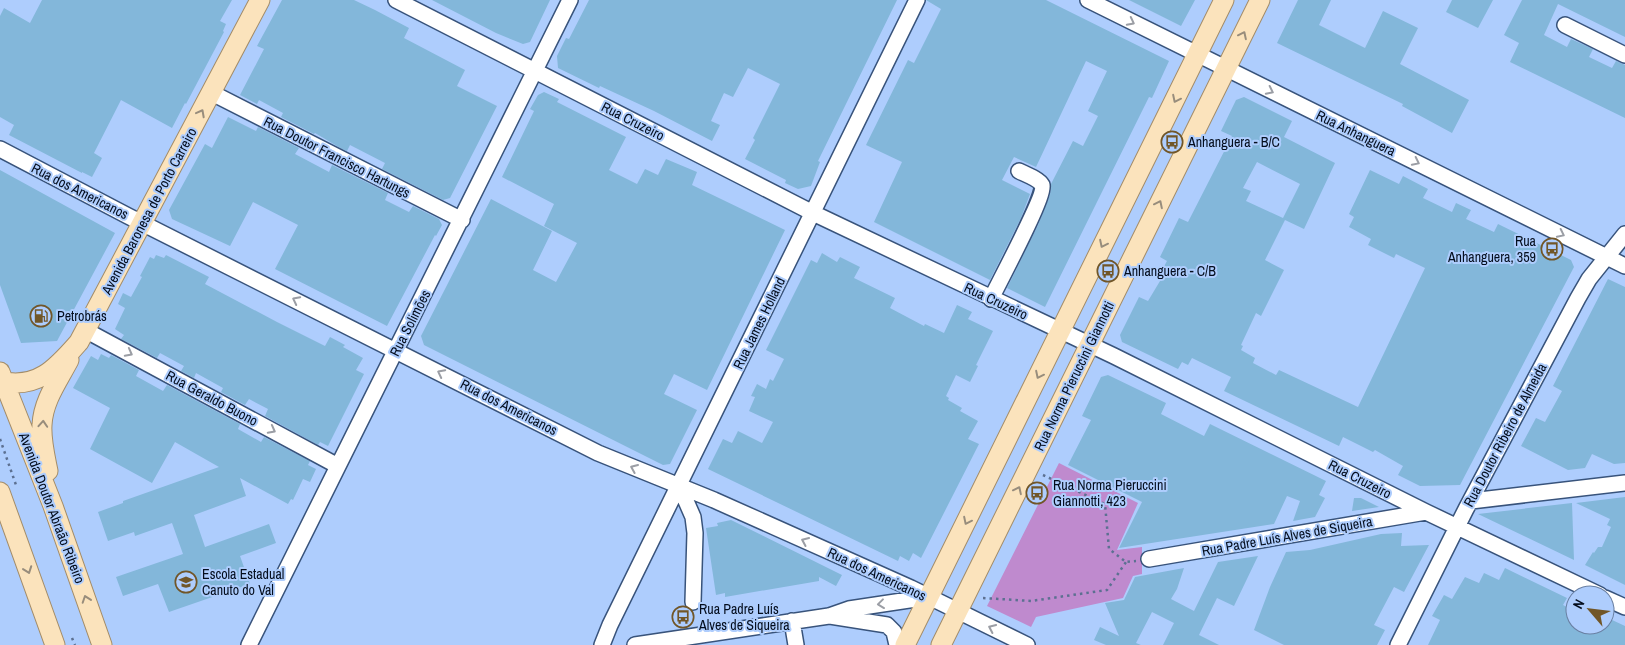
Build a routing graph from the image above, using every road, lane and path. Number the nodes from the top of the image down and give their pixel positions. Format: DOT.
graph roads {
  1 [pos="260,0"];
  2 [pos="396,0"];
  3 [pos="570,0"];
  4 [pos="917,0"];
  5 [pos="1088,0"];
  6 [pos="1224,0"];
  7 [pos="1260,0"];
  8 [pos="1565,25"];
  9 [pos="1197,55"];
  10 [pos="1625,55"];
  11 [pos="1226,69"];
  12 [pos="534,72"];
  13 [pos="212,94"];
  14 [pos="0,149"];
  15 [pos="1019,171"];
  16 [pos="813,213"];
  17 [pos="462,220"];
  18 [pos="142,223"];
  19 [pos="1625,234"];
  20 [pos="1607,257"];
  21 [pos="1625,266"];
  22 [pos="991,299"];
  23 [pos="1060,331"];
  24 [pos="82,336"];
  25 [pos="1090,345"];
  26 [pos="396,350"];
  27 [pos="1,378"];
  28 [pos="338,466"];
  29 [pos="1042,474"];
  30 [pos="1625,483"];
  31 [pos="679,485"];
  32 [pos="0,492"];
  33 [pos="1471,501"];
  34 [pos="53,506"];
  35 [pos="1426,512"];
  36 [pos="0,524"];
  37 [pos="1457,527"];
  38 [pos="16,536"];
  39 [pos="1149,559"];
  40 [pos="1126,562"];
  41 [pos="1579,585"];
  42 [pos="929,598"];
  43 [pos="981,598"];
  44 [pos="692,602"];
  45 [pos="957,612"];
  46 [pos="829,616"];
  47 [pos="792,621"];
  48 [pos="55,645"];
  49 [pos="102,645"];
  50 [pos="249,645"];
  51 [pos="602,645"];
  52 [pos="636,645"];
  53 [pos="796,645"];
  54 [pos="897,645"];
  55 [pos="906,645"];
  56 [pos="941,645"];
  57 [pos="1027,645"];
  58 [pos="1398,645"];
  1 -- 13 [label="main road, Avenida Baronesa de Porto Carreiro"];
  2 -- 12 [label="street, Rua Cruzeiro"];
  3 -- 12 [label="street, Rua Solimões"];
  4 -- 16 [label="street, Rua James Holland"];
  5 -- 9 [label="street, Rua Anhanguera, one-way"];
  6 -- 9 [label="main road"];
  11 -- 7 [label="main road, Rua Norma Pieruccini Giannotti, one-way"];
  8 -- 10 [label="street"];
  9 -- 11 [label="street, Rua Anhanguera"];
  9 -- 23 [label="main road, one-way"];
  11 -- 20 [label="street, Rua Anhanguera, one-way"];
  25 -- 11 [label="main road, Rua Norma Pieruccini Giannotti, one-way"];
  12 -- 16 [label="street, Rua Cruzeiro"];
  12 -- 17 [label="street, Rua Solimões"];
  13 -- 17 [label="street, Rua Doutor Francisco Hartungs"];
  18 -- 13 [label="main road, Avenida Baronesa de Porto Carreiro, one-way"];
  14 -- 18 [label="street, Rua dos Americanos"];
  15 -- 22 [label="street"];
  16 -- 22 [label="street, Rua Cruzeiro"];
  16 -- 31 [label="street, Rua James Holland"];
  17 -- 26 [label="street, Rua Solimões"];
  18 -- 24 [label="main road, Avenida Baronesa de Porto Carreiro"];
  26 -- 18 [label="street, Rua dos Americanos, one-way"];
  19 -- 20 [label="street, Rua Doutor Ribeiro de Almeida"];
  20 -- 21 [label="street, Rua Anhanguera"];
  20 -- 33 [label="street, Rua Doutor Ribeiro de Almeida"];
  22 -- 23 [label="street, Rua Cruzeiro"];
  23 -- 25 [label="street, Rua Cruzeiro"];
  23 -- 42 [label="main road, one-way"];
  24 -- 27 [label="main road, Avenida Baronesa de Porto Carreiro"];
  24 -- 28 [label="street, Rua Geraldo Buono, one-way"];
  34 -- 24 [label="main road, one-way"];
  25 -- 35 [label="street, Rua Cruzeiro"];
  45 -- 25 [label="main road, Rua Norma Pieruccini Giannotti, one-way"];
  26 -- 28 [label="street, Rua Solimões"];
  31 -- 26 [label="street, Rua dos Americanos, one-way"];
  27 -- 34 [label="main road, Avenida Doutor Abraão Ribeiro"];
  28 -- 50 [label="street, Rua Solimões"];
  29 -- 40 [label="path"];
  30 -- 33 [label="street"];
  42 -- 31 [label="street, Rua dos Americanos, one-way"];
  31 -- 44 [label="street"];
  31 -- 51 [label="street, Rua James Holland"];
  32 -- 38 [label="main road"];
  33 -- 37 [label="street, Rua Doutor Ribeiro de Almeida"];
  49 -- 34 [label="main road, Avenida Doutor Abraão Ribeiro, one-way"];
  35 -- 37 [label="street, Rua Cruzeiro"];
  35 -- 39 [label="street, Rua Padre Luís Alves de Siqueira"];
  36 -- 38 [label="street"];
  37 -- 41 [label="street, Rua Cruzeiro"];
  37 -- 58 [label="street, Rua Doutor Ribeiro de Almeida"];
  38 -- 48 [label="main road, one-way"];
  39 -- 40 [label="path"];
  40 -- 43 [label="path"];
  42 -- 45 [label="street, Rua dos Americanos"];
  42 -- 46 [label="street, one-way"];
  42 -- 55 [label="main road"];
  45 -- 56 [label="main road, Rua Norma Pieruccini Giannotti"];
  57 -- 45 [label="street, Rua dos Americanos, one-way"];
  46 -- 47 [label="street"];
  46 -- 54 [label="street"];
  47 -- 52 [label="street"];
  47 -- 53 [label="street"];
}
